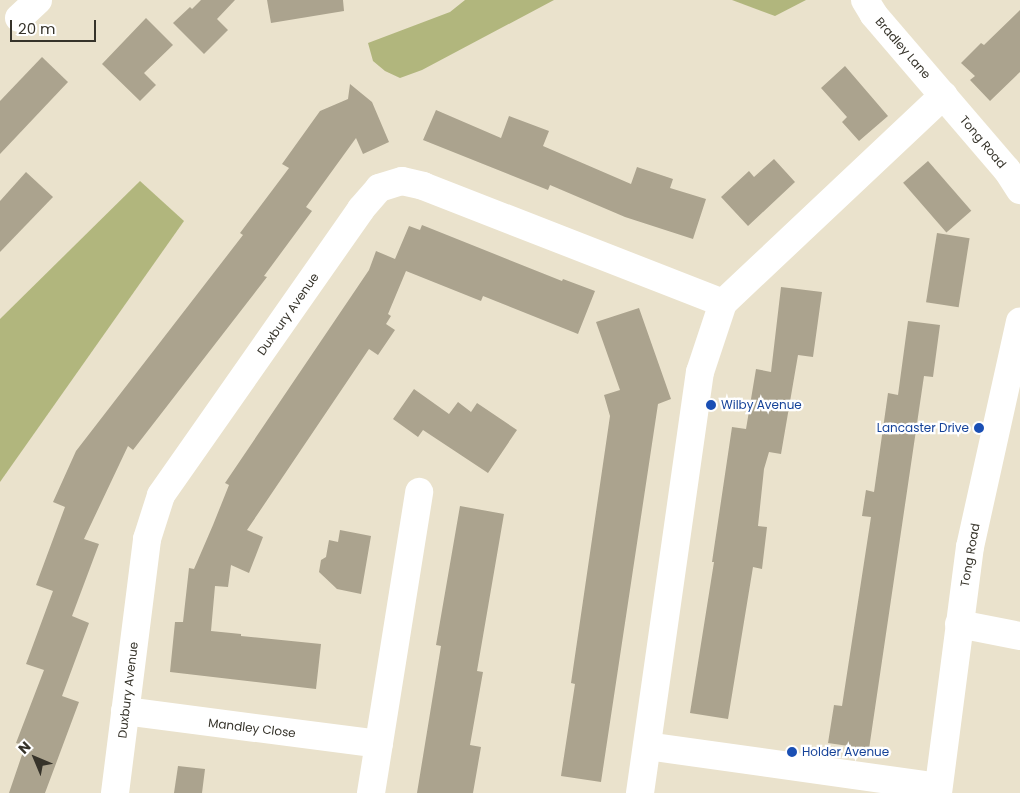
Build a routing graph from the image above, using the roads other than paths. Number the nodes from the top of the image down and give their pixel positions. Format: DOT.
graph roads {
  1 [pos="864,0"];
  2 [pos="944,95"];
  3 [pos="1020,190"];
  4 [pos="723,303"];
  5 [pos="1020,321"];
  6 [pos="419,492"];
  7 [pos="959,624"];
  8 [pos="1020,636"];
  9 [pos="125,711"];
  10 [pos="379,744"];
  11 [pos="646,746"];
  12 [pos="938,790"];
  13 [pos="115,793"];
  14 [pos="371,793"];
  15 [pos="640,793"];
  1 -- 2 [label="street, Bradley Lane"];
  2 -- 3 [label="street, Tong Road"];
  2 -- 4 [label="street"];
  4 -- 9 [label="street, Duxbury Avenue"];
  4 -- 11 [label="street"];
  5 -- 7 [label="street, Tong Road"];
  6 -- 10 [label="street"];
  7 -- 8 [label="street"];
  7 -- 12 [label="street, Tong Road"];
  9 -- 10 [label="street, Mandley Close"];
  9 -- 13 [label="street, Duxbury Avenue"];
  10 -- 14 [label="street"];
  11 -- 12 [label="street"];
  11 -- 15 [label="street"];
}
